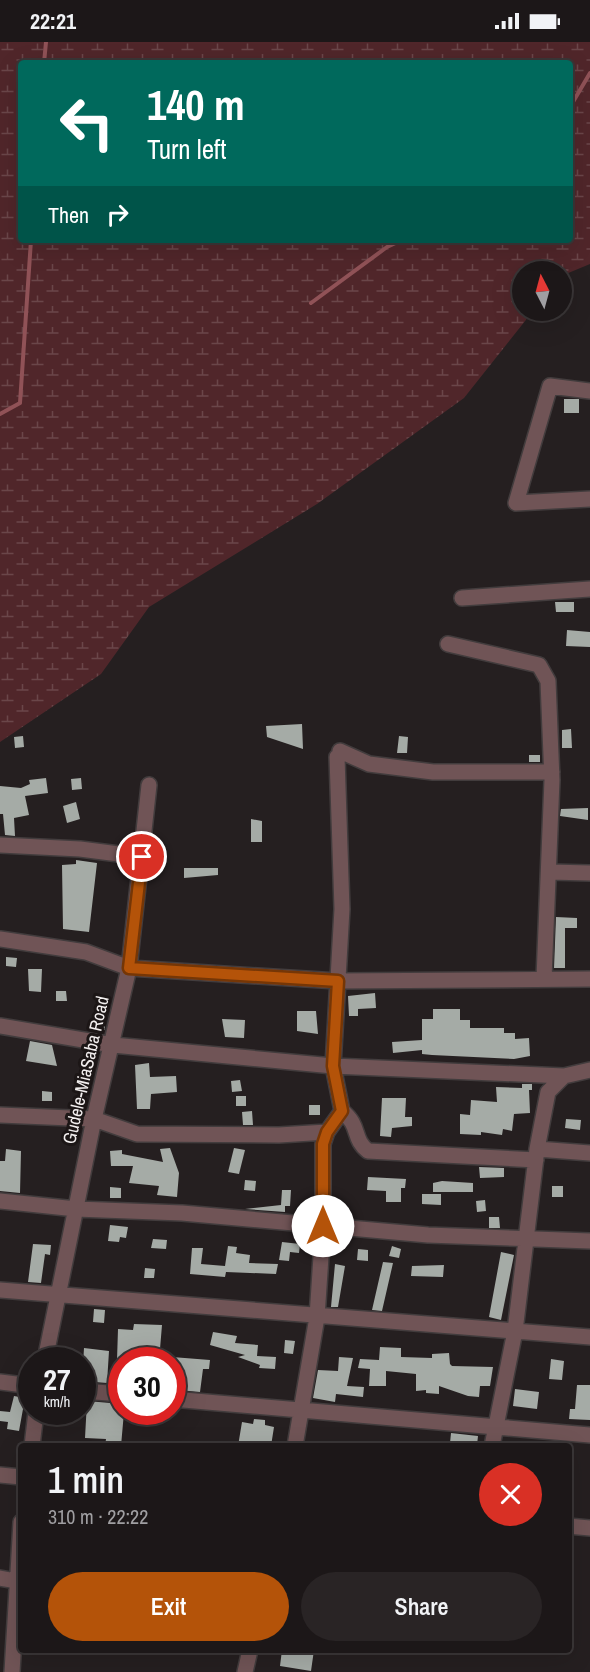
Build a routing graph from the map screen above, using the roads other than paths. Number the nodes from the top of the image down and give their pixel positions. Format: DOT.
graph roads {
  1 [pos="590,391"];
  2 [pos="590,500"];
  3 [pos="590,589"];
  4 [pos="462,598"];
  5 [pos="448,644"];
  6 [pos="552,772"];
  7 [pos="149,785"];
  8 [pos="0,845"];
  9 [pos="142,857"];
  10 [pos="550,872"];
  11 [pos="590,873"];
  12 [pos="0,939"];
  13 [pos="129,968"];
  14 [pos="544,978"];
  15 [pos="590,979"];
  16 [pos="338,981"];
  17 [pos="0,1026"];
  18 [pos="113,1045"];
  19 [pos="333,1066"];
  20 [pos="590,1070"];
  21 [pos="564,1076"];
  22 [pos="342,1111"];
  23 [pos="0,1115"];
  24 [pos="94,1119"];
  25 [pos="327,1132"];
  26 [pos="590,1153"];
  27 [pos="536,1154"];
  28 [pos="0,1201"];
  29 [pos="76,1209"];
  30 [pos="323,1226"];
  31 [pos="528,1238"];
  32 [pos="590,1241"];
  33 [pos="0,1290"];
  34 [pos="59,1296"];
  35 [pos="317,1317"];
  36 [pos="516,1331"];
  37 [pos="590,1337"];
  38 [pos="48,1347"];
  39 [pos="0,1382"];
  40 [pos="18,1384"];
  41 [pos="186,1400"];
  42 [pos="301,1411"];
  43 [pos="35,1425"];
  44 [pos="494,1427"];
  45 [pos="590,1435"];
  46 [pos="33,1443"];
  47 [pos="296,1443"];
  48 [pos="492,1443"];
  49 [pos="0,1475"];
  50 [pos="18,1477"];
  51 [pos="572,1526"];
  52 [pos="590,1528"];
  53 [pos="18,1557"];
  54 [pos="0,1578"];
  55 [pos="16,1581"];
  56 [pos="249,1653"];
  57 [pos="8,1665"];
  58 [pos="246,1672"];
  1 -- 2 [label="street"];
  3 -- 4 [label="street"];
  5 -- 6 [label="street"];
  6 -- 10 [label="street"];
  6 -- 16 [label="street"];
  7 -- 9 [label="street, Gudele-MiaSaba Road"];
  8 -- 9 [label="street"];
  9 -- 13 [label="street, Gudele-MiaSaba Road"];
  10 -- 11 [label="street"];
  10 -- 14 [label="street"];
  12 -- 13 [label="street"];
  13 -- 16 [label="street"];
  13 -- 18 [label="street, Gudele-MiaSaba Road"];
  14 -- 15 [label="street"];
  14 -- 16 [label="street"];
  16 -- 19 [label="street"];
  17 -- 18 [label="street"];
  18 -- 19 [label="street"];
  18 -- 24 [label="street, Gudele-MiaSaba Road"];
  19 -- 21 [label="street"];
  19 -- 22 [label="street"];
  20 -- 21 [label="street"];
  21 -- 27 [label="street"];
  22 -- 25 [label="street"];
  22 -- 27 [label="street"];
  23 -- 24 [label="street"];
  24 -- 25 [label="street"];
  24 -- 29 [label="street, Gudele-MiaSaba Road"];
  25 -- 30 [label="street"];
  26 -- 27 [label="street"];
  27 -- 31 [label="street"];
  28 -- 29 [label="street"];
  29 -- 30 [label="street"];
  29 -- 34 [label="street, Gudele-MiaSaba Road"];
  30 -- 31 [label="street"];
  30 -- 35 [label="street"];
  31 -- 32 [label="street"];
  31 -- 36 [label="street"];
  33 -- 34 [label="street"];
  34 -- 35 [label="street"];
  34 -- 38 [label="street, Gudele-MiaSaba Road"];
  35 -- 36 [label="street"];
  35 -- 42 [label="street"];
  36 -- 37 [label="street"];
  36 -- 44 [label="street"];
  39 -- 40 [label="street"];
  41 -- 42 [label="street"];
  42 -- 44 [label="street"];
  42 -- 47 [label="street"];
  43 -- 46 [label="street"];
  44 -- 45 [label="street"];
  44 -- 48 [label="street"];
  49 -- 50 [label="street"];
  51 -- 52 [label="street"];
  53 -- 55 [label="street"];
  54 -- 55 [label="street"];
  55 -- 57 [label="street"];
  56 -- 58 [label="street"];
}
